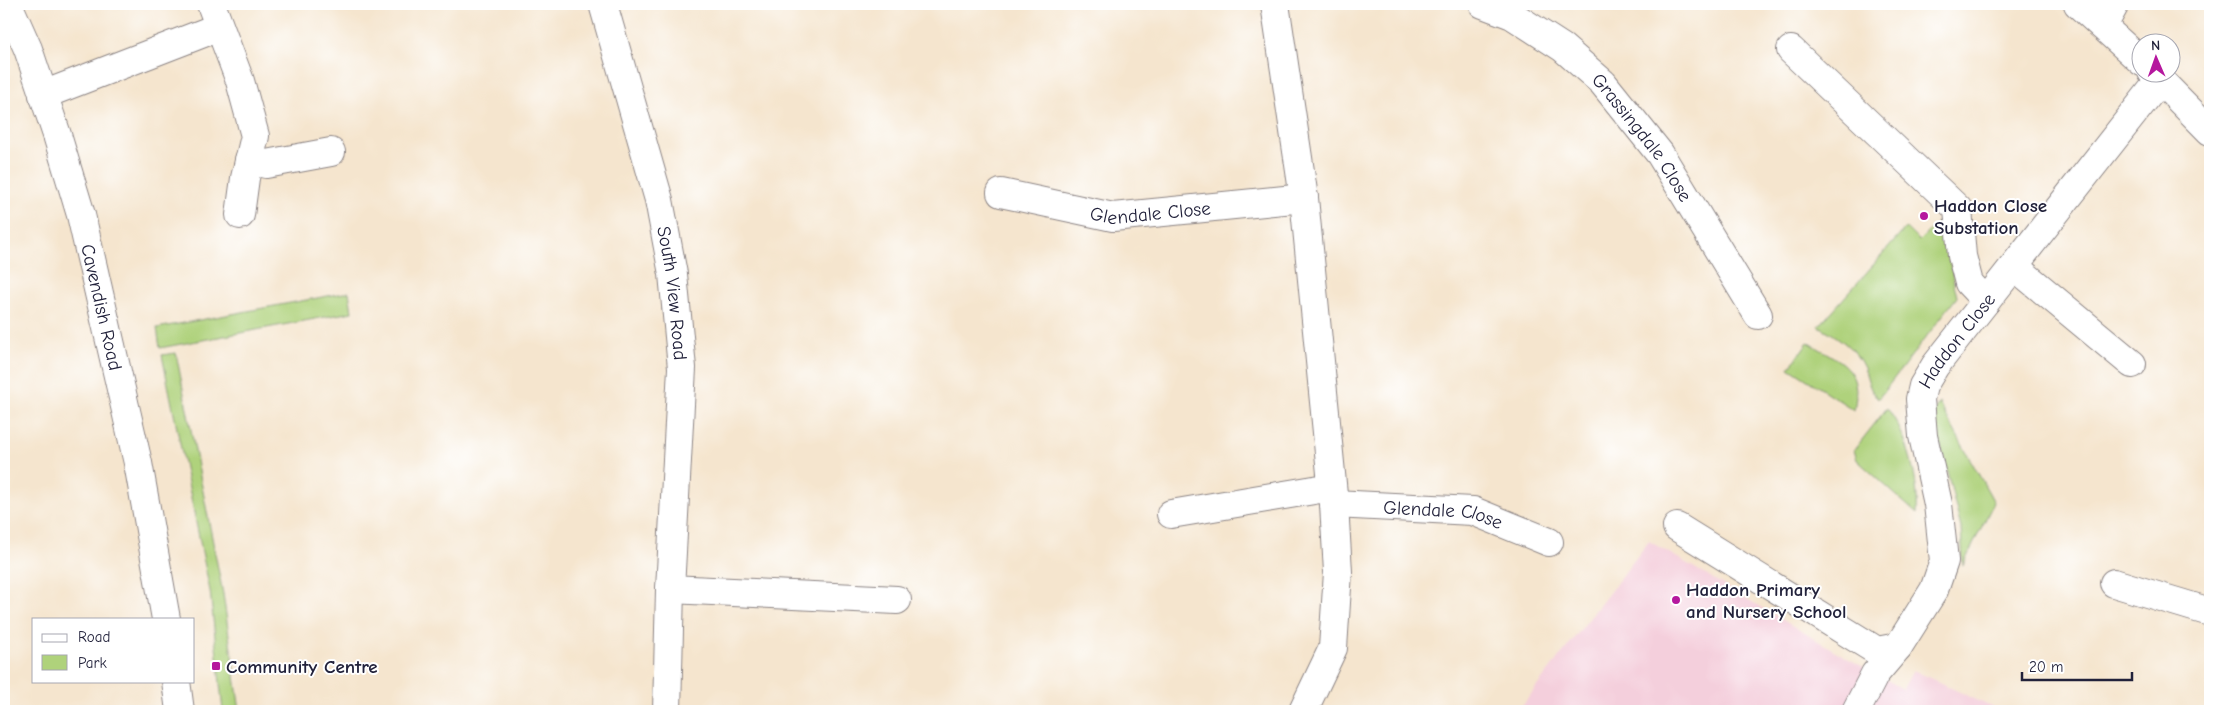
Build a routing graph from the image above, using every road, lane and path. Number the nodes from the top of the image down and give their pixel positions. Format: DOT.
graph roads {
  1 [pos="8,4"];
  2 [pos="603,4"];
  3 [pos="1275,4"];
  4 [pos="1483,4"];
  5 [pos="2078,4"];
  6 [pos="215,15"];
  7 [pos="2109,15"];
  8 [pos="2132,46"];
  9 [pos="1791,50"];
  10 [pos="2143,82"];
  11 [pos="2162,82"];
  12 [pos="43,95"];
  13 [pos="2210,131"];
  14 [pos="331,152"];
  15 [pos="249,160"];
  16 [pos="1001,193"];
  17 [pos="1304,198"];
  18 [pos="240,215"];
  19 [pos="2014,266"];
  20 [pos="1986,301"];
  21 [pos="1758,315"];
  22 [pos="2132,364"];
  23 [pos="1333,496"];
  24 [pos="1171,514"];
  25 [pos="1677,527"];
  26 [pos="1549,542"];
  27 [pos="2114,583"];
  28 [pos="670,589"];
  29 [pos="897,600"];
  30 [pos="2210,612"];
  31 [pos="166,618"];
  32 [pos="1898,647"];
  33 [pos="176,682"];
  34 [pos="180,711"];
  35 [pos="667,711"];
  36 [pos="1303,711"];
  37 [pos="1856,711"];
  1 -- 12 [label="street, Cavendish Road"];
  2 -- 28 [label="street, South View Road"];
  3 -- 17 [label="street"];
  4 -- 21 [label="street, Grassingdale Close"];
  5 -- 7 [label="street"];
  6 -- 12 [label="street"];
  6 -- 15 [label="street"];
  7 -- 8 [label="street"];
  9 -- 20 [label="street"];
  10 -- 19 [label="street, Haddon Close"];
  11 -- 13 [label="street"];
  12 -- 31 [label="street, Cavendish Road"];
  14 -- 15 [label="street"];
  15 -- 18 [label="street"];
  16 -- 17 [label="street, Glendale Close"];
  17 -- 23 [label="street"];
  19 -- 20 [label="street, Haddon Close"];
  19 -- 22 [label="street"];
  20 -- 32 [label="street, Haddon Close"];
  23 -- 24 [label="street, Glendale Close"];
  23 -- 26 [label="street, Glendale Close"];
  23 -- 36 [label="street"];
  25 -- 32 [label="street"];
  27 -- 30 [label="street"];
  28 -- 29 [label="street"];
  28 -- 35 [label="street, South View Road"];
  32 -- 37 [label="street, Haddon Close"];
  33 -- 34 [label="street"];
}
